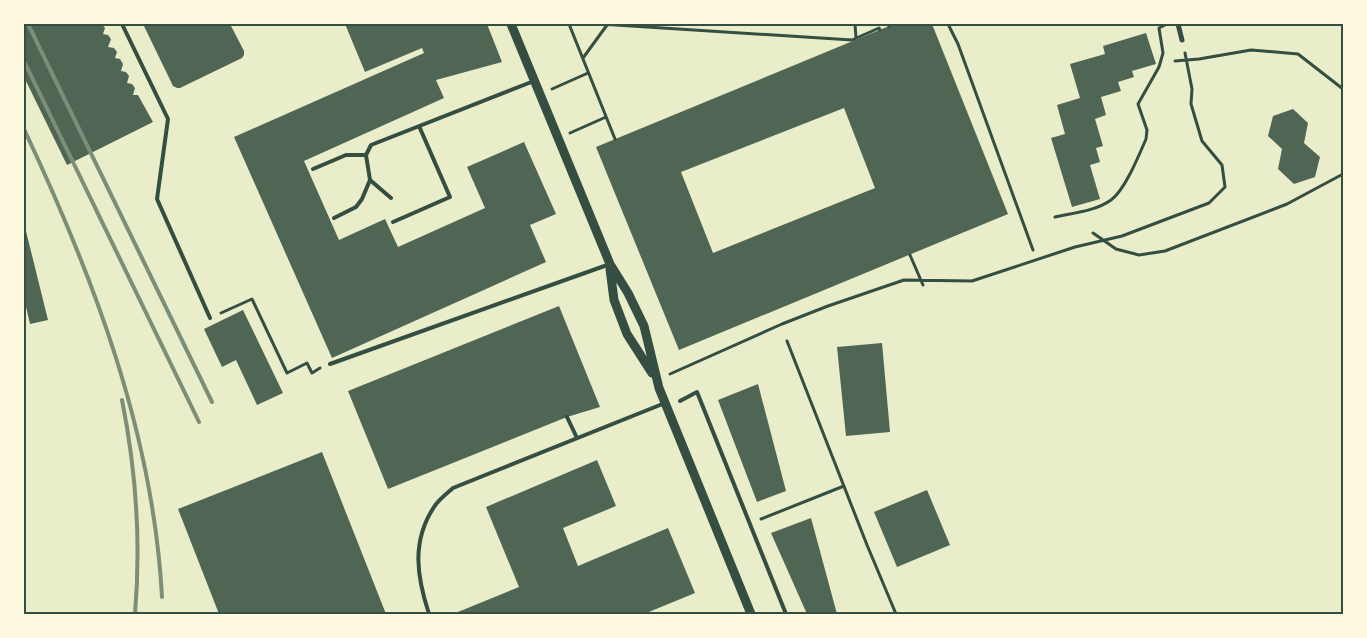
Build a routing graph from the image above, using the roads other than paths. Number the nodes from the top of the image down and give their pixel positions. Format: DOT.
graph roads {
  1 [pos="122,24"];
  2 [pos="510,24"];
  3 [pos="1178,24"];
  4 [pos="1182,40"];
  5 [pos="534,81"];
  6 [pos="419,126"];
  7 [pos="366,155"];
  8 [pos="313,169"];
  9 [pos="370,180"];
  10 [pos="391,198"];
  11 [pos="334,218"];
  12 [pos="392,222"];
  13 [pos="610,264"];
  14 [pos="210,318"];
  15 [pos="330,364"];
  16 [pos="656,380"];
  17 [pos="680,401"];
  18 [pos="665,403"];
  19 [pos="568,418"];
  20 [pos="577,438"];
  21 [pos="429,614"];
  22 [pos="751,614"];
  23 [pos="786,614"];
  1 -- 14 [label="lane"];
  2 -- 5 [label="street"];
  3 -- 4 [label="street"];
  5 -- 6 [label="lane"];
  5 -- 13 [label="street"];
  6 -- 7 [label="lane"];
  6 -- 12 [label="lane"];
  7 -- 8 [label="lane"];
  7 -- 9 [label="lane"];
  9 -- 10 [label="lane"];
  9 -- 11 [label="lane"];
  13 -- 15 [label="lane"];
  13 -- 16 [label="street"];
  13 -- 16 [label="street"];
  16 -- 18 [label="street"];
  17 -- 23 [label="lane"];
  18 -- 20 [label="lane"];
  18 -- 22 [label="street"];
  19 -- 20 [label="lane"];
  20 -- 21 [label="lane"];
}
